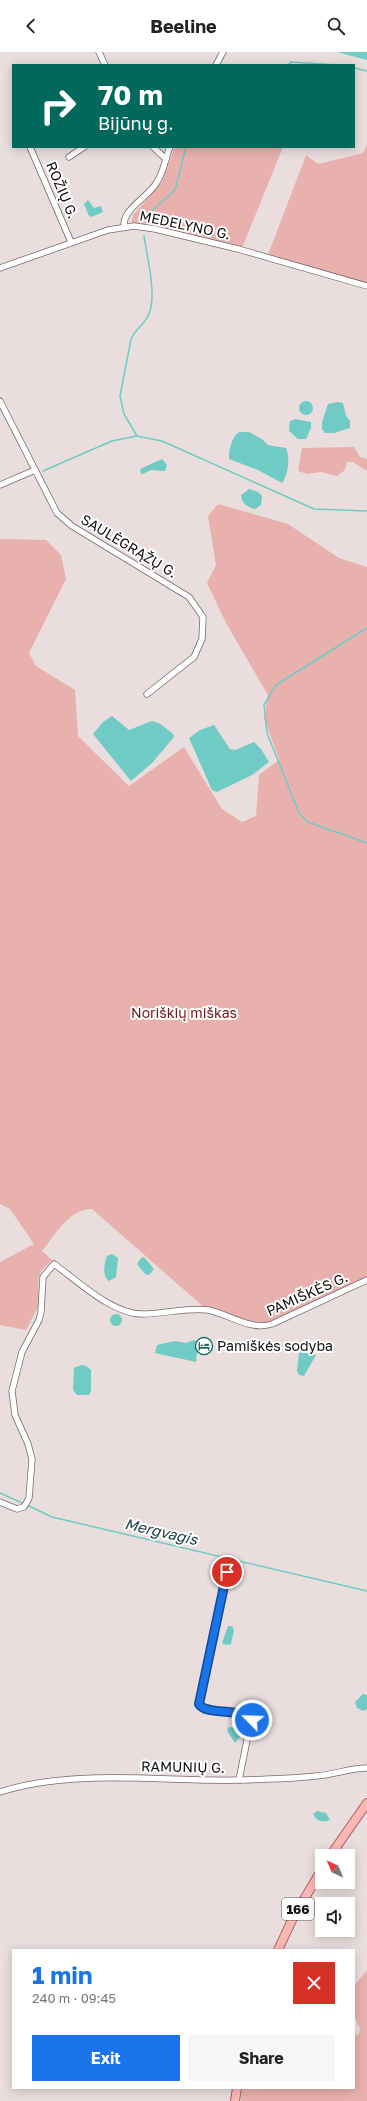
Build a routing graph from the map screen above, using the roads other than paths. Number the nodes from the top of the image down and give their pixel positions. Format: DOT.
graph roads {
  1 [pos="99,52"];
  2 [pos="224,52"];
  3 [pos="105,64"];
  4 [pos="217,64"];
  5 [pos="30,148"];
  6 [pos="82,148"];
  7 [pos="154,148"];
  8 [pos="170,148"];
  9 [pos="69,157"];
  10 [pos="166,158"];
  11 [pos="124,226"];
  12 [pos="71,242"];
  13 [pos="0,268"];
  14 [pos="367,286"];
  15 [pos="0,401"];
  16 [pos="35,470"];
  17 [pos="0,485"];
  18 [pos="147,694"];
  19 [pos="367,1280"];
  20 [pos="0,1502"];
  21 [pos="227,1572"];
  22 [pos="367,1768"];
  23 [pos="239,1780"];
  24 [pos="0,1792"];
  25 [pos="367,1803"];
  26 [pos="335,1849"];
  27 [pos="315,1881"];
  28 [pos="278,1949"];
  29 [pos="237,2089"];
  30 [pos="235,2101"];
  1 -- 3 [label="street"];
  2 -- 4 [label="street"];
  5 -- 12 [label="street, ROŽIŲ G."];
  6 -- 9 [label="street"];
  7 -- 10 [label="street"];
  8 -- 10 [label="street"];
  10 -- 11 [label="street"];
  11 -- 12 [label="street, MEDELYNO G."];
  11 -- 14 [label="street, MEDELYNO G."];
  12 -- 13 [label="street, MEDELYNO G."];
  15 -- 16 [label="street, SAULĖGRĄŽŲ G."];
  16 -- 17 [label="street"];
  16 -- 18 [label="street, SAULĖGRĄŽŲ G."];
  19 -- 20 [label="street, PAMIŠKĖS G."];
  21 -- 23 [label="street"];
  22 -- 23 [label="street, RAMUNIŲ G."];
  23 -- 24 [label="street, RAMUNIŲ G."];
  25 -- 26 [label="main road"];
  27 -- 28 [label="main road, 166"];
  29 -- 30 [label="main road"];
}
